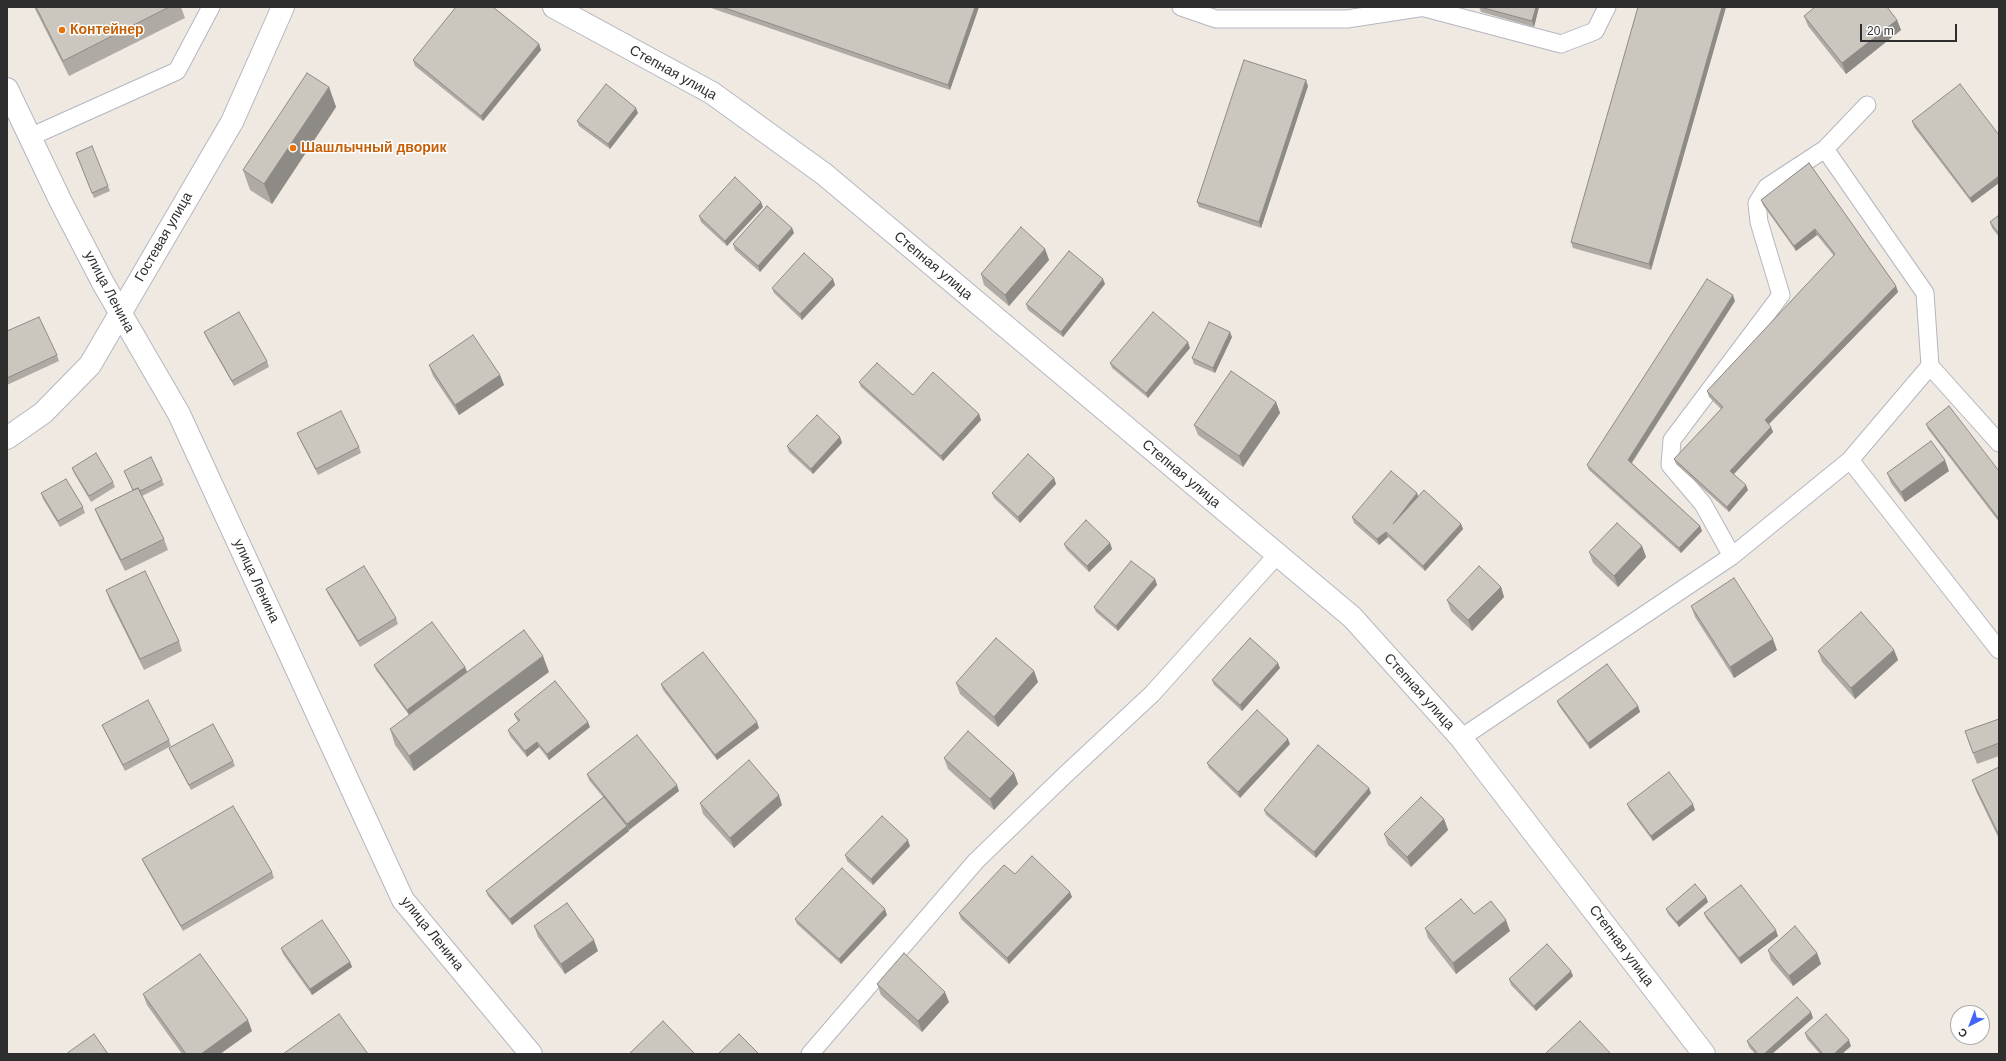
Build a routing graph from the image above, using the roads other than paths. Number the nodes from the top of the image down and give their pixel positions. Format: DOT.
graph roads {
  1 [pos="211,7"];
  2 [pos="283,7"];
  3 [pos="554,7"];
  4 [pos="1181,7"];
  5 [pos="1425,7"];
  6 [pos="1607,7"];
  7 [pos="7,89"];
  8 [pos="1867,105"];
  9 [pos="30,137"];
  10 [pos="1825,149"];
  11 [pos="120,314"];
  12 [pos="1930,366"];
  13 [pos="7,438"];
  14 [pos="1999,443"];
  15 [pos="1850,460"];
  16 [pos="1277,555"];
  17 [pos="1732,556"];
  18 [pos="1999,650"];
  19 [pos="1461,738"];
  20 [pos="531,1054"];
  21 [pos="810,1054"];
  22 [pos="1704,1054"];
  1 -- 9 [label="lane"];
  2 -- 11 [label="street, Гостевая улица"];
  3 -- 16 [label="street, Степная улица"];
  4 -- 5 [label="lane"];
  5 -- 6 [label="lane"];
  7 -- 9 [label="street, улица Ленина"];
  8 -- 10 [label="lane"];
  9 -- 11 [label="street, улица Ленина"];
  10 -- 12 [label="lane"];
  10 -- 17 [label="lane"];
  11 -- 13 [label="street, Гостевая улица"];
  11 -- 20 [label="street, улица Ленина"];
  12 -- 14 [label="lane"];
  12 -- 15 [label="lane"];
  15 -- 17 [label="lane"];
  15 -- 18 [label="lane"];
  16 -- 19 [label="street, Степная улица"];
  16 -- 21 [label="lane"];
  17 -- 19 [label="lane"];
  19 -- 22 [label="street, Степная улица"];
}
